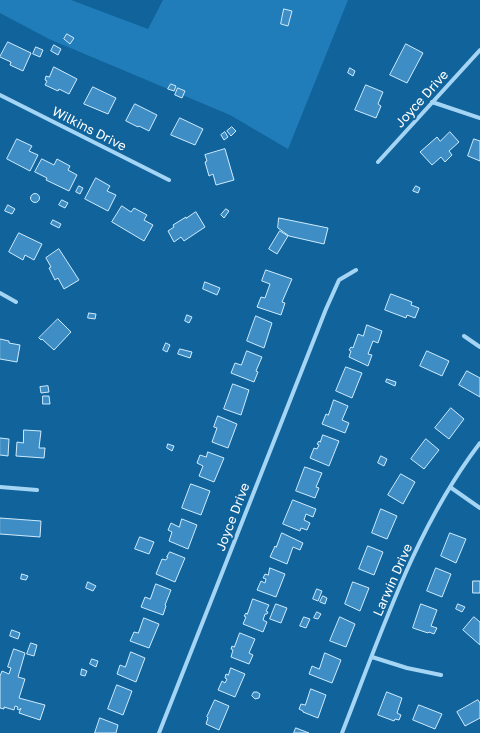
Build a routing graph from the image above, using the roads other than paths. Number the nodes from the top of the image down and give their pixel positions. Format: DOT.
graph roads {
  1 [pos="480,50"];
  2 [pos="0,95"];
  3 [pos="432,102"];
  4 [pos="480,118"];
  5 [pos="378,162"];
  6 [pos="168,180"];
  7 [pos="356,270"];
  8 [pos="0,293"];
  9 [pos="16,302"];
  10 [pos="464,336"];
  11 [pos="480,347"];
  12 [pos="480,443"];
  13 [pos="0,487"];
  14 [pos="450,487"];
  15 [pos="37,490"];
  16 [pos="480,508"];
  17 [pos="372,657"];
  18 [pos="441,675"];
  19 [pos="159,733"];
  20 [pos="342,733"];
  1 -- 3 [label="street, Joyce Drive"];
  2 -- 6 [label="street, Wilkins Drive"];
  3 -- 4 [label="street"];
  3 -- 5 [label="street, Joyce Drive"];
  7 -- 19 [label="street, Joyce Drive"];
  8 -- 9 [label="street"];
  10 -- 11 [label="street"];
  12 -- 14 [label="street, Larwin Drive"];
  13 -- 15 [label="street"];
  14 -- 16 [label="street"];
  14 -- 17 [label="street, Larwin Drive"];
  17 -- 18 [label="street"];
  17 -- 20 [label="street, Larwin Drive"];
}
